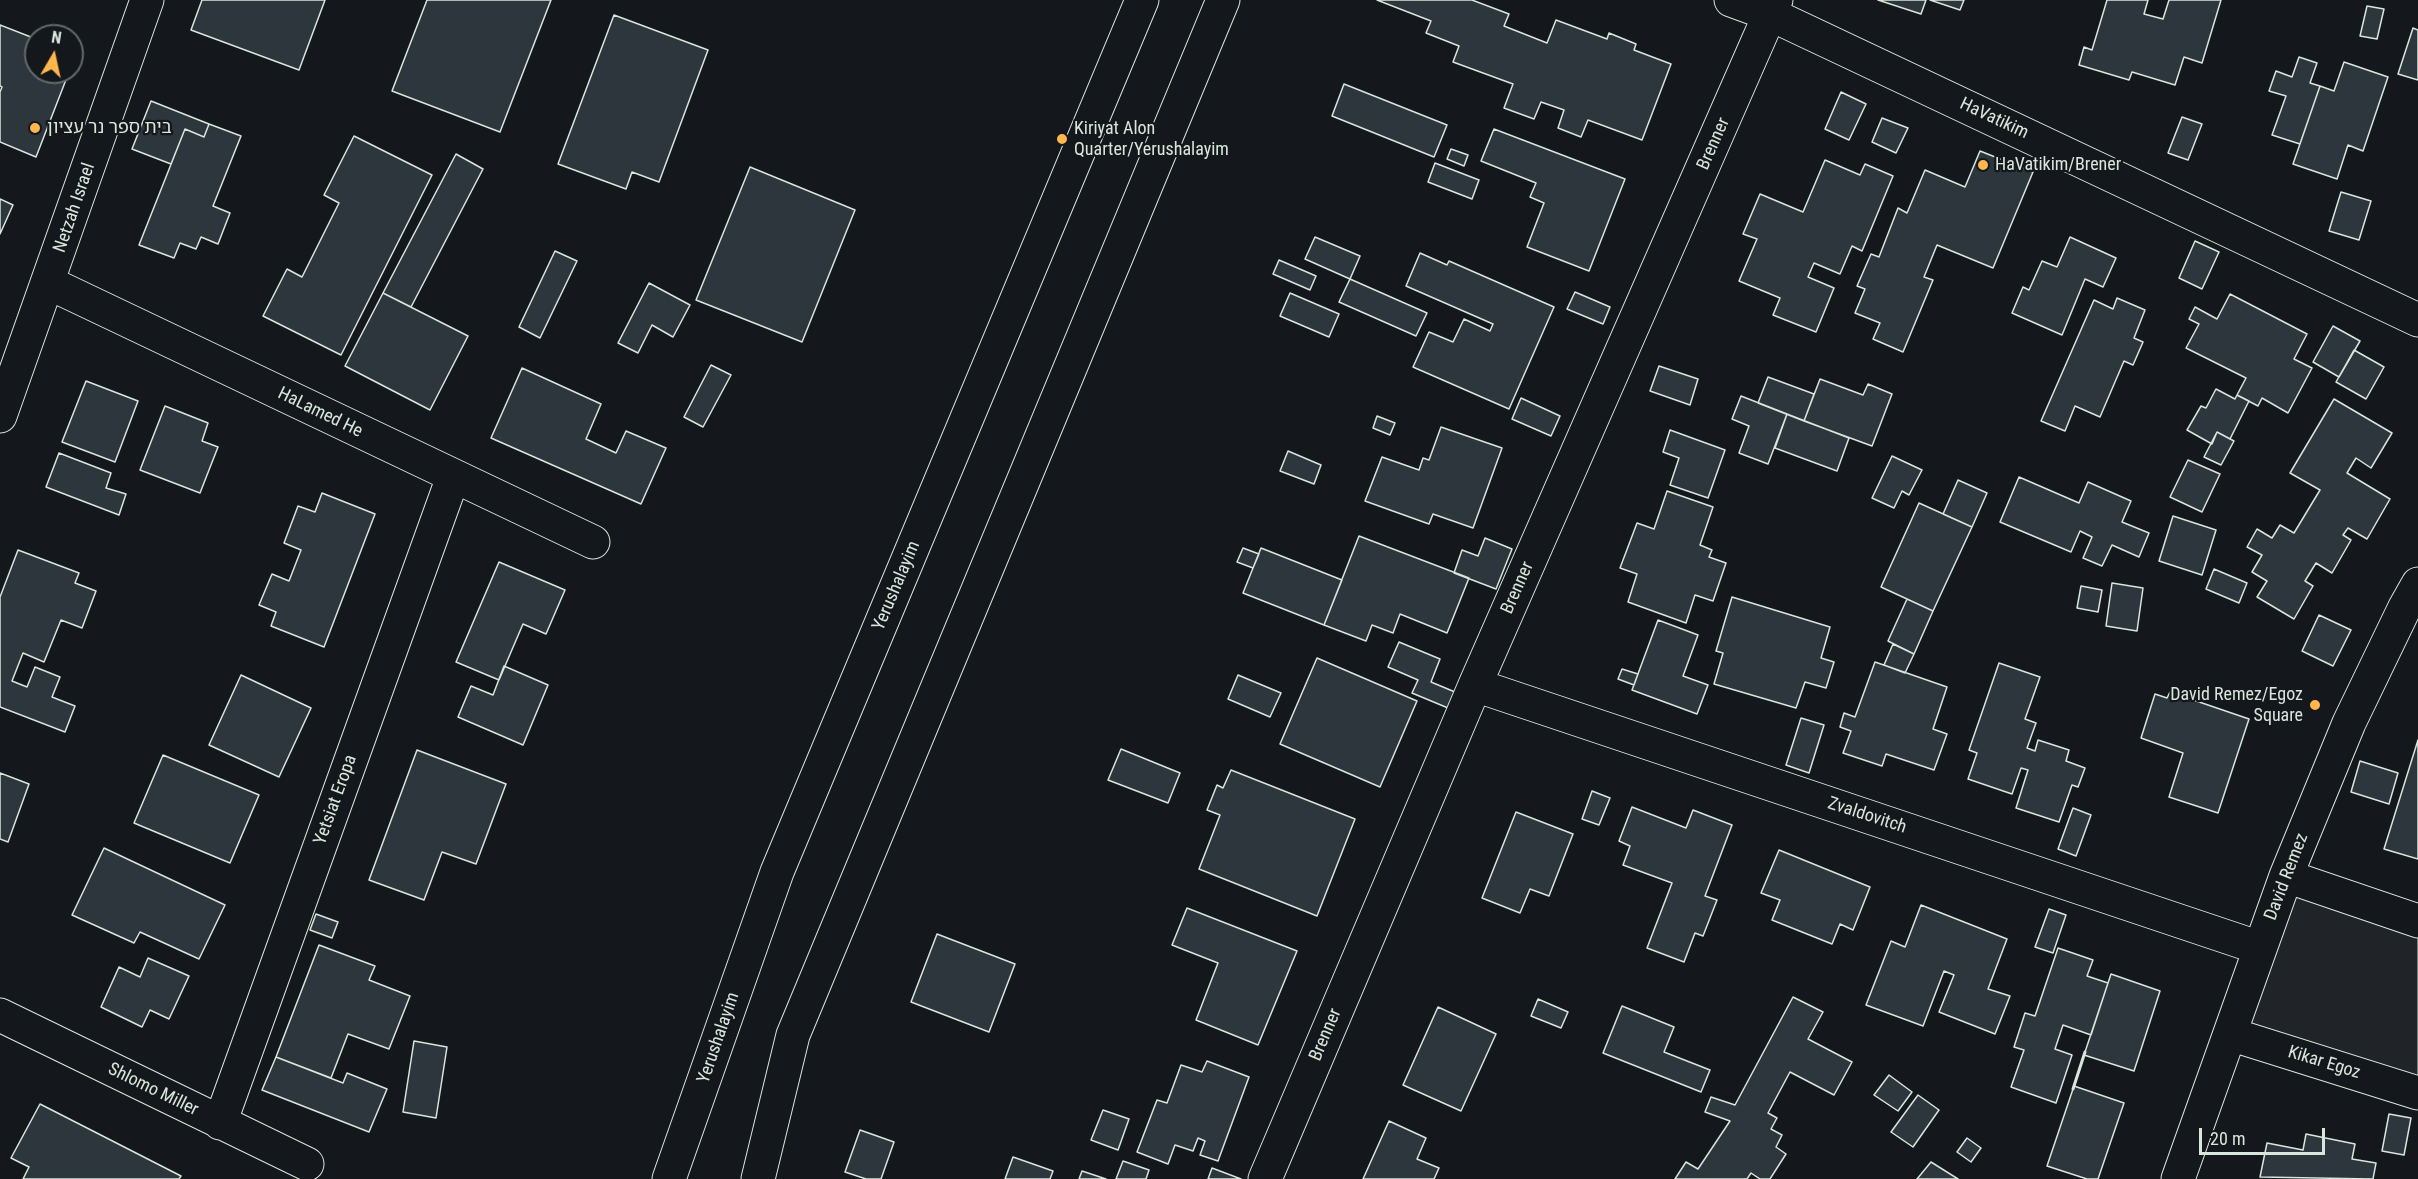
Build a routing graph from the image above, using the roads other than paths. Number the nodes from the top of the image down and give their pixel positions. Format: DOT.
graph roads {
  1 [pos="147,0"];
  2 [pos="1142,0"];
  3 [pos="1223,0"];
  4 [pos="1731,0"];
  5 [pos="1774,7"];
  6 [pos="49,283"];
  7 [pos="2418,320"];
  8 [pos="0,416"];
  9 [pos="453,477"];
  10 [pos="593,542"];
  11 [pos="2418,584"];
  12 [pos="1474,685"];
  13 [pos="2286,876"];
  14 [pos="2418,921"];
  15 [pos="2260,948"];
  16 [pos="0,1015"];
  17 [pos="2230,1034"];
  18 [pos="2418,1093"];
  19 [pos="220,1123"];
  20 [pos="307,1164"];
  21 [pos="669,1179"];
  22 [pos="758,1179"];
  23 [pos="1265,1179"];
  24 [pos="2178,1179"];
  1 -- 6 [label="main road, Netzah Israel"];
  2 -- 21 [label="main road, Yerushalayim"];
  3 -- 22 [label="main road"];
  4 -- 5 [label="main road, HaVatikim"];
  5 -- 7 [label="main road, HaVatikim"];
  5 -- 12 [label="main road, Brenner"];
  6 -- 8 [label="main road, Netzah Israel"];
  6 -- 9 [label="main road, HaLamed He"];
  9 -- 10 [label="main road, HaLamed He"];
  9 -- 19 [label="main road, Yetsiat Eropa"];
  11 -- 13 [label="main road, David Remez"];
  12 -- 15 [label="main road, Zvaldovitch"];
  12 -- 23 [label="main road, Brenner"];
  13 -- 14 [label="main road"];
  13 -- 15 [label="main road, David Remez"];
  15 -- 17 [label="main road, David Remez"];
  16 -- 19 [label="main road, Shlomo Miller"];
  17 -- 18 [label="main road, Kikar Egoz"];
  17 -- 24 [label="main road, David Remez"];
  19 -- 20 [label="main road, Shlomo Miller"];
}
